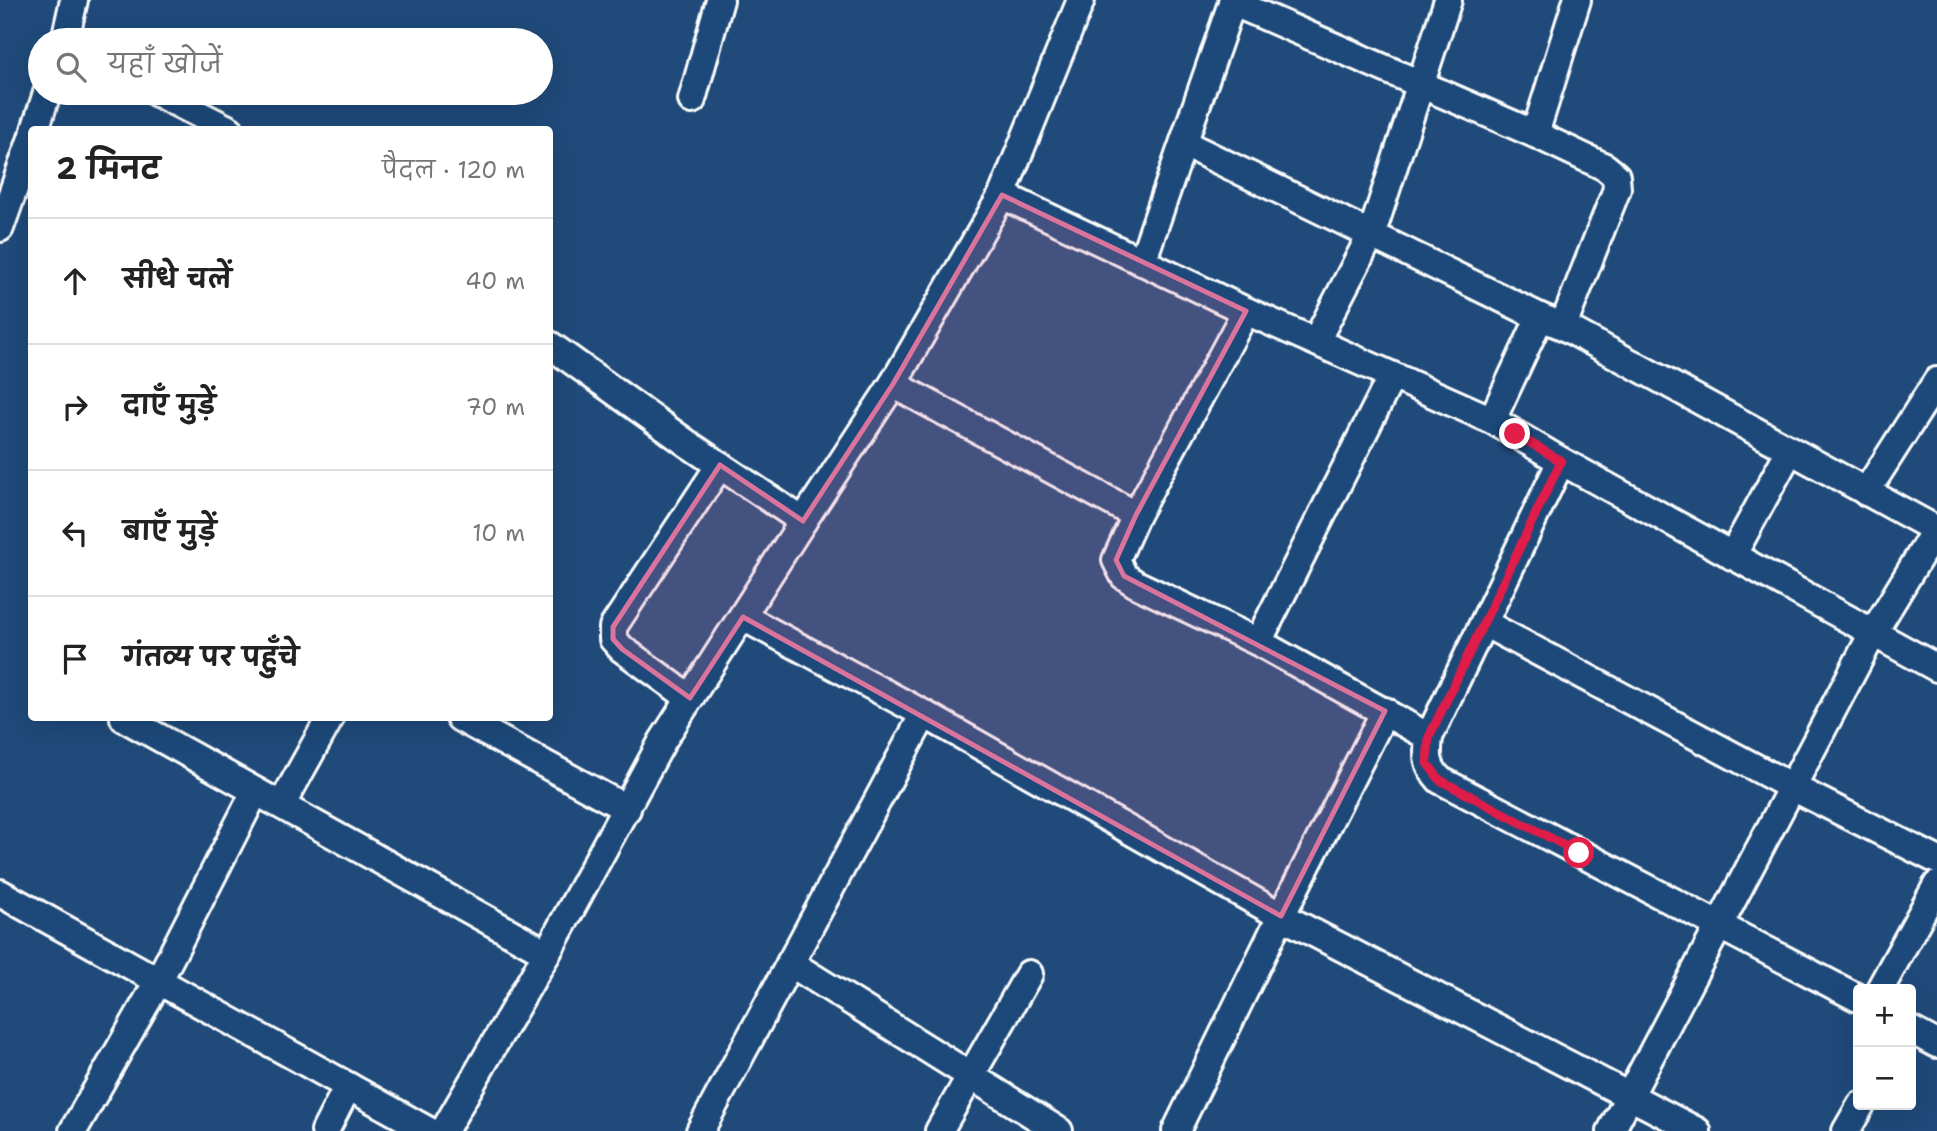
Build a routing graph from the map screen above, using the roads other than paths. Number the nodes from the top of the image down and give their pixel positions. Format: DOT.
graph roads {
  1 [pos="75,0"];
  2 [pos="720,0"];
  3 [pos="1081,0"];
  4 [pos="1448,0"];
  5 [pos="1577,0"];
  6 [pos="1233,1"];
  7 [pos="68,28"];
  8 [pos="1421,85"];
  9 [pos="692,100"];
  10 [pos="43,105"];
  11 [pos="181,105"];
  12 [pos="36,126"];
  13 [pos="222,126"];
  14 [pos="1535,134"];
  15 [pos="1185,144"];
  16 [pos="28,149"];
  17 [pos="1002,195"];
  18 [pos="0,228"];
  19 [pos="1371,233"];
  20 [pos="1142,262"];
  21 [pos="1245,312"];
  22 [pos="1551,321"];
  23 [pos="1316,341"];
  24 [pos="553,347"];
  25 [pos="1391,377"];
  26 [pos="1937,381"];
  27 [pos="893,384"];
  28 [pos="1492,420"];
  29 [pos="1790,450"];
  30 [pos="1561,461"];
  31 [pos="720,465"];
  32 [pos="1867,492"];
  33 [pos="1136,515"];
  34 [pos="803,521"];
  35 [pos="1937,530"];
  36 [pos="1732,555"];
  37 [pos="743,617"];
  38 [pos="1485,623"];
  39 [pos="1873,633"];
  40 [pos="1258,642"];
  41 [pos="1937,668"];
  42 [pos="690,698"];
  43 [pos="1385,711"];
  44 [pos="924,714"];
  45 [pos="129,721"];
  46 [pos="328,721"];
  47 [pos="466,721"];
  48 [pos="1429,737"];
  49 [pos="1792,787"];
  50 [pos="255,792"];
  51 [pos="282,804"];
  52 [pos="627,809"];
  53 [pos="1937,860"];
  54 [pos="1937,885"];
  55 [pos="0,893"];
  56 [pos="1281,916"];
  57 [pos="1719,925"];
  58 [pos="547,953"];
  59 [pos="790,963"];
  60 [pos="1029,974"];
  61 [pos="159,980"];
  62 [pos="1883,984"];
  63 [pos="1853,995"];
  64 [pos="1916,1033"];
  65 [pos="1937,1044"];
  66 [pos="971,1074"];
  67 [pos="348,1086"];
  68 [pos="1629,1096"];
  69 [pos="1858,1110"];
  70 [pos="73,1131"];
  71 [pos="325,1131"];
  72 [pos="429,1131"];
  73 [pos="444,1131"];
  74 [pos="700,1131"];
  75 [pos="939,1131"];
  76 [pos="1059,1131"];
  77 [pos="1177,1131"];
  78 [pos="1611,1131"];
  79 [pos="1698,1131"];
  80 [pos="1846,1131"];
  1 -- 7 [label="street"];
  2 -- 9 [label="street"];
  3 -- 17 [label="street"];
  4 -- 8 [label="street"];
  5 -- 14 [label="street"];
  6 -- 8 [label="street"];
  6 -- 15 [label="street"];
  8 -- 14 [label="street"];
  8 -- 19 [label="street"];
  10 -- 12 [label="street"];
  11 -- 13 [label="street"];
  14 -- 22 [label="street"];
  15 -- 19 [label="street"];
  15 -- 20 [label="street"];
  16 -- 18 [label="street"];
  17 -- 20 [label="street"];
  17 -- 27 [label="street"];
  19 -- 22 [label="street"];
  19 -- 23 [label="street"];
  20 -- 21 [label="street"];
  21 -- 23 [label="street"];
  21 -- 33 [label="street"];
  22 -- 28 [label="street"];
  22 -- 29 [label="street"];
  23 -- 25 [label="street"];
  24 -- 31 [label="street"];
  25 -- 28 [label="street"];
  25 -- 40 [label="street"];
  26 -- 32 [label="street"];
  27 -- 33 [label="street"];
  27 -- 34 [label="street"];
  28 -- 30 [label="street"];
  29 -- 32 [label="street"];
  29 -- 36 [label="street"];
  30 -- 36 [label="street"];
  30 -- 38 [label="street"];
  31 -- 34 [label="street"];
  31 -- 42 [label="street"];
  32 -- 35 [label="street"];
  33 -- 40 [label="street"];
  34 -- 37 [label="street"];
  35 -- 39 [label="street"];
  36 -- 39 [label="street"];
  37 -- 42 [label="street"];
  37 -- 44 [label="street"];
  38 -- 48 [label="street"];
  38 -- 49 [label="street"];
  39 -- 41 [label="street"];
  39 -- 49 [label="street"];
  40 -- 43 [label="street"];
  42 -- 52 [label="street"];
  43 -- 48 [label="street"];
  43 -- 56 [label="street"];
  44 -- 56 [label="street"];
  44 -- 59 [label="street"];
  45 -- 50 [label="street"];
  46 -- 51 [label="street"];
  47 -- 52 [label="street"];
  48 -- 57 [label="street"];
  49 -- 53 [label="street"];
  49 -- 57 [label="street"];
  50 -- 51 [label="street"];
  50 -- 61 [label="street"];
  51 -- 58 [label="street"];
  52 -- 58 [label="street"];
  54 -- 62 [label="street"];
  55 -- 61 [label="street"];
  56 -- 68 [label="street"];
  56 -- 77 [label="street"];
  57 -- 63 [label="street"];
  57 -- 68 [label="street"];
  58 -- 73 [label="street"];
  59 -- 66 [label="street"];
  59 -- 74 [label="street"];
  60 -- 66 [label="street"];
  61 -- 67 [label="street"];
  61 -- 70 [label="street"];
  64 -- 65 [label="street"];
  66 -- 75 [label="street"];
  66 -- 76 [label="street"];
  67 -- 71 [label="street"];
  67 -- 72 [label="street"];
  68 -- 78 [label="street"];
  68 -- 79 [label="street"];
  69 -- 80 [label="street"];
}
